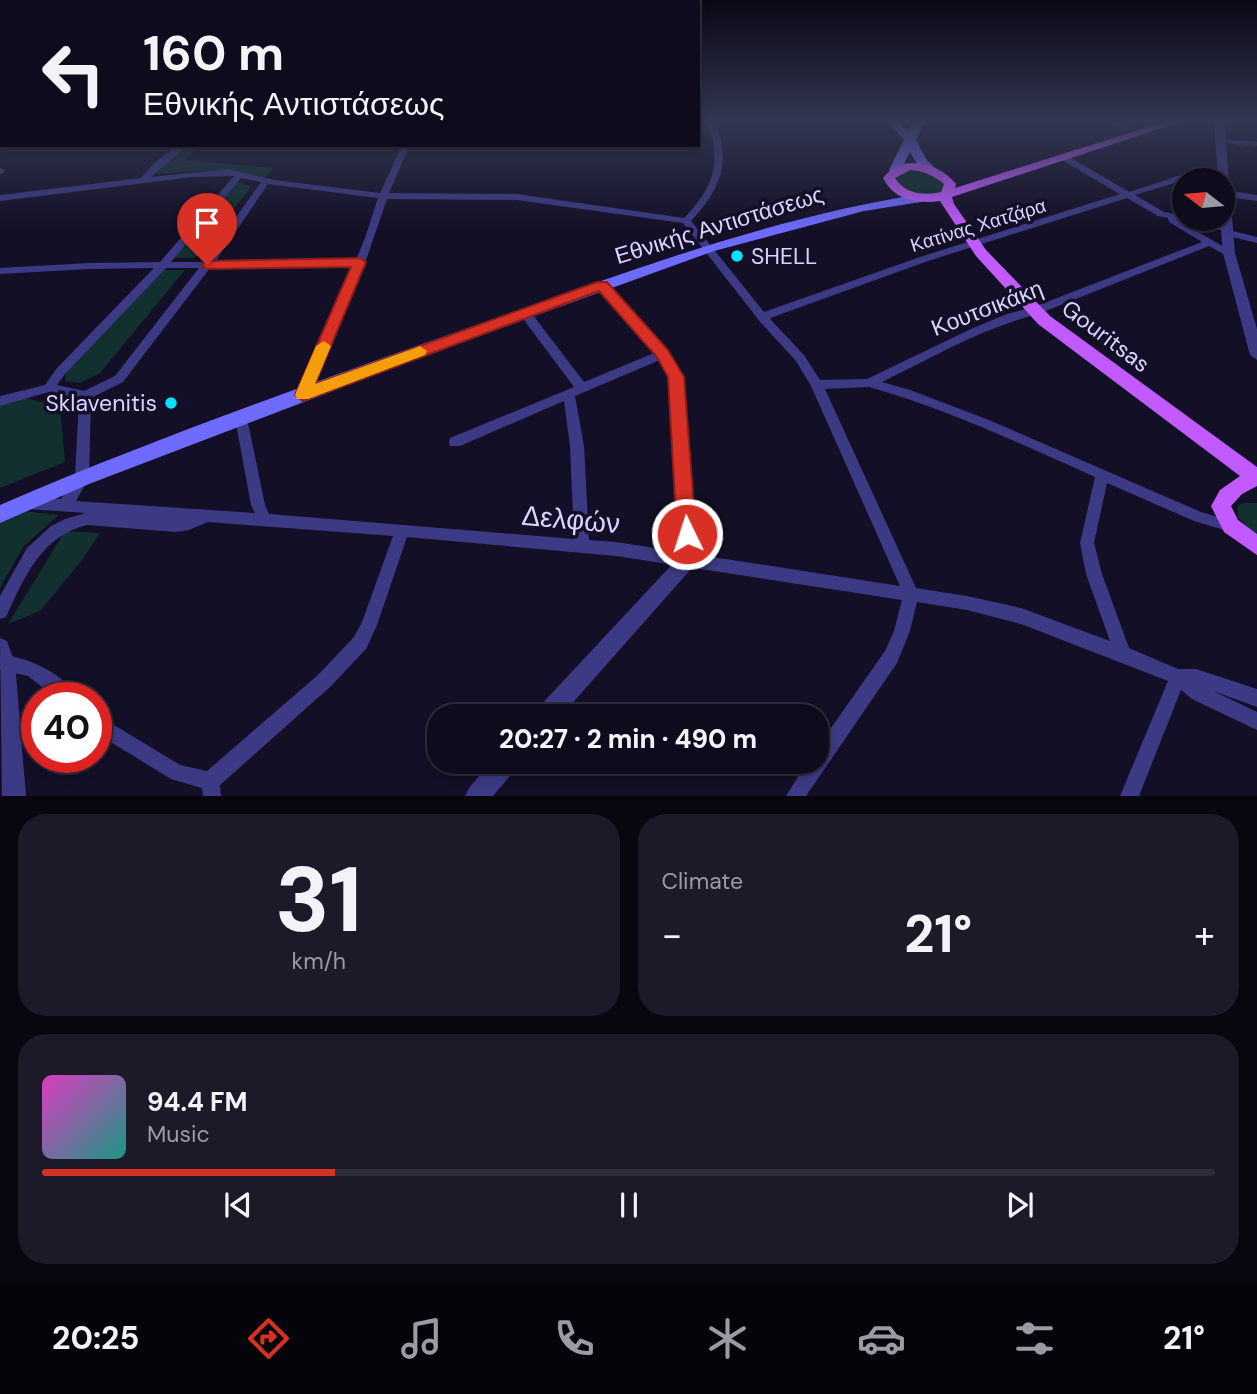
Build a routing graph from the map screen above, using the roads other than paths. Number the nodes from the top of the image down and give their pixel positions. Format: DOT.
graph roads {
  1 [pos="169,157"];
  2 [pos="401,157"];
  3 [pos="717,157"];
  4 [pos="901,157"];
  5 [pos="921,157"];
  6 [pos="1034,157"];
  7 [pos="1063,157"];
  8 [pos="935,172"];
  9 [pos="240,174"];
  10 [pos="892,174"];
  11 [pos="144,180"];
  12 [pos="1172,181"];
  13 [pos="270,182"];
  14 [pos="1128,195"];
  15 [pos="1236,195"];
  16 [pos="383,196"];
  17 [pos="0,198"];
  18 [pos="1257,198"];
  19 [pos="939,199"];
  20 [pos="863,207"];
  21 [pos="1161,214"];
  22 [pos="1172,217"];
  23 [pos="686,221"];
  24 [pos="1227,231"];
  25 [pos="1257,240"];
  26 [pos="1210,242"];
  27 [pos="975,245"];
  28 [pos="709,248"];
  29 [pos="1229,253"];
  30 [pos="360,262"];
  31 [pos="207,265"];
  32 [pos="162,266"];
  33 [pos="0,271"];
  34 [pos="602,285"];
  35 [pos="1034,312"];
  36 [pos="525,313"];
  37 [pos="1251,314"];
  38 [pos="765,320"];
  39 [pos="663,354"];
  40 [pos="1257,355"];
  41 [pos="869,383"];
  42 [pos="817,385"];
  43 [pos="49,388"];
  44 [pos="575,391"];
  45 [pos="303,395"];
  46 [pos="85,396"];
  47 [pos="0,401"];
  48 [pos="240,418"];
  49 [pos="454,442"];
  50 [pos="1102,474"];
  51 [pos="1257,477"];
  52 [pos="82,478"];
  53 [pos="1230,492"];
  54 [pos="1257,493"];
  55 [pos="26,503"];
  56 [pos="65,506"];
  57 [pos="0,514"];
  58 [pos="204,517"];
  59 [pos="265,520"];
  60 [pos="1231,526"];
  61 [pos="402,530"];
  62 [pos="582,546"];
  63 [pos="1257,546"];
  64 [pos="689,560"];
  65 [pos="911,593"];
  66 [pos="0,612"];
  67 [pos="1123,654"];
  68 [pos="2,656"];
  69 [pos="1178,677"];
  70 [pos="50,682"];
  71 [pos="1257,698"];
  72 [pos="556,704"];
  73 [pos="1257,720"];
  74 [pos="112,733"];
  75 [pos="6,766"];
  76 [pos="496,774"];
  77 [pos="211,788"];
  78 [pos="14,796"];
  79 [pos="477,796"];
  80 [pos="795,796"];
  81 [pos="1129,796"];
  1 -- 11 [label="street"];
  2 -- 16 [label="street"];
  3 -- 23 [label="street"];
  4 -- 10 [label="main road"];
  5 -- 8 [label="main road"];
  6 -- 8 [label="main road"];
  7 -- 14 [label="street"];
  7 -- 19 [label="main road"];
  8 -- 10 [label="main road"];
  8 -- 19 [label="main road"];
  9 -- 11 [label="street"];
  9 -- 13 [label="street"];
  9 -- 32 [label="street"];
  10 -- 19 [label="main road"];
  10 -- 20 [label="main road"];
  11 -- 17 [label="street"];
  12 -- 14 [label="street, Κατίνας Χατζάρα"];
  13 -- 16 [label="street"];
  13 -- 31 [label="street"];
  14 -- 21 [label="street"];
  14 -- 27 [label="street, Κατίνας Χατζάρα"];
  15 -- 18 [label="street"];
  16 -- 23 [label="street"];
  16 -- 30 [label="street"];
  19 -- 20 [label="main road, Εθνικής Αντιστάσεως"];
  19 -- 27 [label="main road, Gouritsas"];
  20 -- 28 [label="main road, Εθνικής Αντιστάσεως"];
  21 -- 22 [label="street"];
  21 -- 26 [label="street"];
  23 -- 28 [label="street"];
  24 -- 25 [label="street"];
  24 -- 29 [label="street"];
  26 -- 29 [label="street"];
  26 -- 35 [label="street, Κουτσικάκη"];
  27 -- 35 [label="main road, Gouritsas"];
  27 -- 38 [label="street, Κατίνας Χατζάρα"];
  28 -- 34 [label="main road, Εθνικής Αντιστάσεως"];
  28 -- 38 [label="street"];
  29 -- 37 [label="street"];
  30 -- 31 [label="street"];
  30 -- 45 [label="street"];
  31 -- 32 [label="street"];
  31 -- 46 [label="street"];
  32 -- 33 [label="street"];
  32 -- 43 [label="street"];
  34 -- 36 [label="main road, Εθνικής Αντιστάσεως"];
  34 -- 39 [label="street"];
  35 -- 41 [label="street, Κουτσικάκη"];
  35 -- 51 [label="main road, Gouritsas"];
  36 -- 44 [label="street"];
  36 -- 45 [label="main road, Εθνικής Αντιστάσεως"];
  37 -- 40 [label="street"];
  38 -- 42 [label="street"];
  39 -- 44 [label="street"];
  39 -- 64 [label="street"];
  41 -- 42 [label="street, Κουτσικάκη"];
  41 -- 50 [label="street"];
  42 -- 65 [label="street"];
  43 -- 46 [label="street"];
  43 -- 47 [label="street"];
  44 -- 49 [label="street"];
  44 -- 62 [label="street"];
  45 -- 48 [label="main road, Εθνικής Αντιστάσεως"];
  46 -- 52 [label="street"];
  48 -- 52 [label="main road, Εθνικής Αντιστάσεως"];
  48 -- 59 [label="street"];
  50 -- 60 [label="street"];
  50 -- 67 [label="street"];
  51 -- 53 [label="main road, Gouritsas"];
  52 -- 55 [label="main road, Εθνικής Αντιστάσεως"];
  52 -- 56 [label="street"];
  53 -- 54 [label="main road"];
  53 -- 60 [label="main road"];
  55 -- 56 [label="street, Δελφών"];
  55 -- 57 [label="main road, Εθνικής Αντιστάσεως"];
  56 -- 58 [label="street, Δελφών"];
  58 -- 59 [label="street, Δελφών"];
  58 -- 66 [label="street"];
  59 -- 61 [label="street, Δελφών"];
  60 -- 63 [label="main road"];
  61 -- 62 [label="street, Δελφών"];
  61 -- 77 [label="street"];
  62 -- 64 [label="street, Δελφών"];
  64 -- 65 [label="street, Δελφών"];
  64 -- 72 [label="street"];
  65 -- 67 [label="street, Δελφών"];
  65 -- 80 [label="street"];
  67 -- 69 [label="street, Δελφών"];
  68 -- 70 [label="street"];
  68 -- 75 [label="street"];
  69 -- 71 [label="street, Δελφών"];
  69 -- 73 [label="street, Δελφών"];
  69 -- 81 [label="street"];
  74 -- 77 [label="street"];
  75 -- 78 [label="street"];
  76 -- 79 [label="street"];
}
